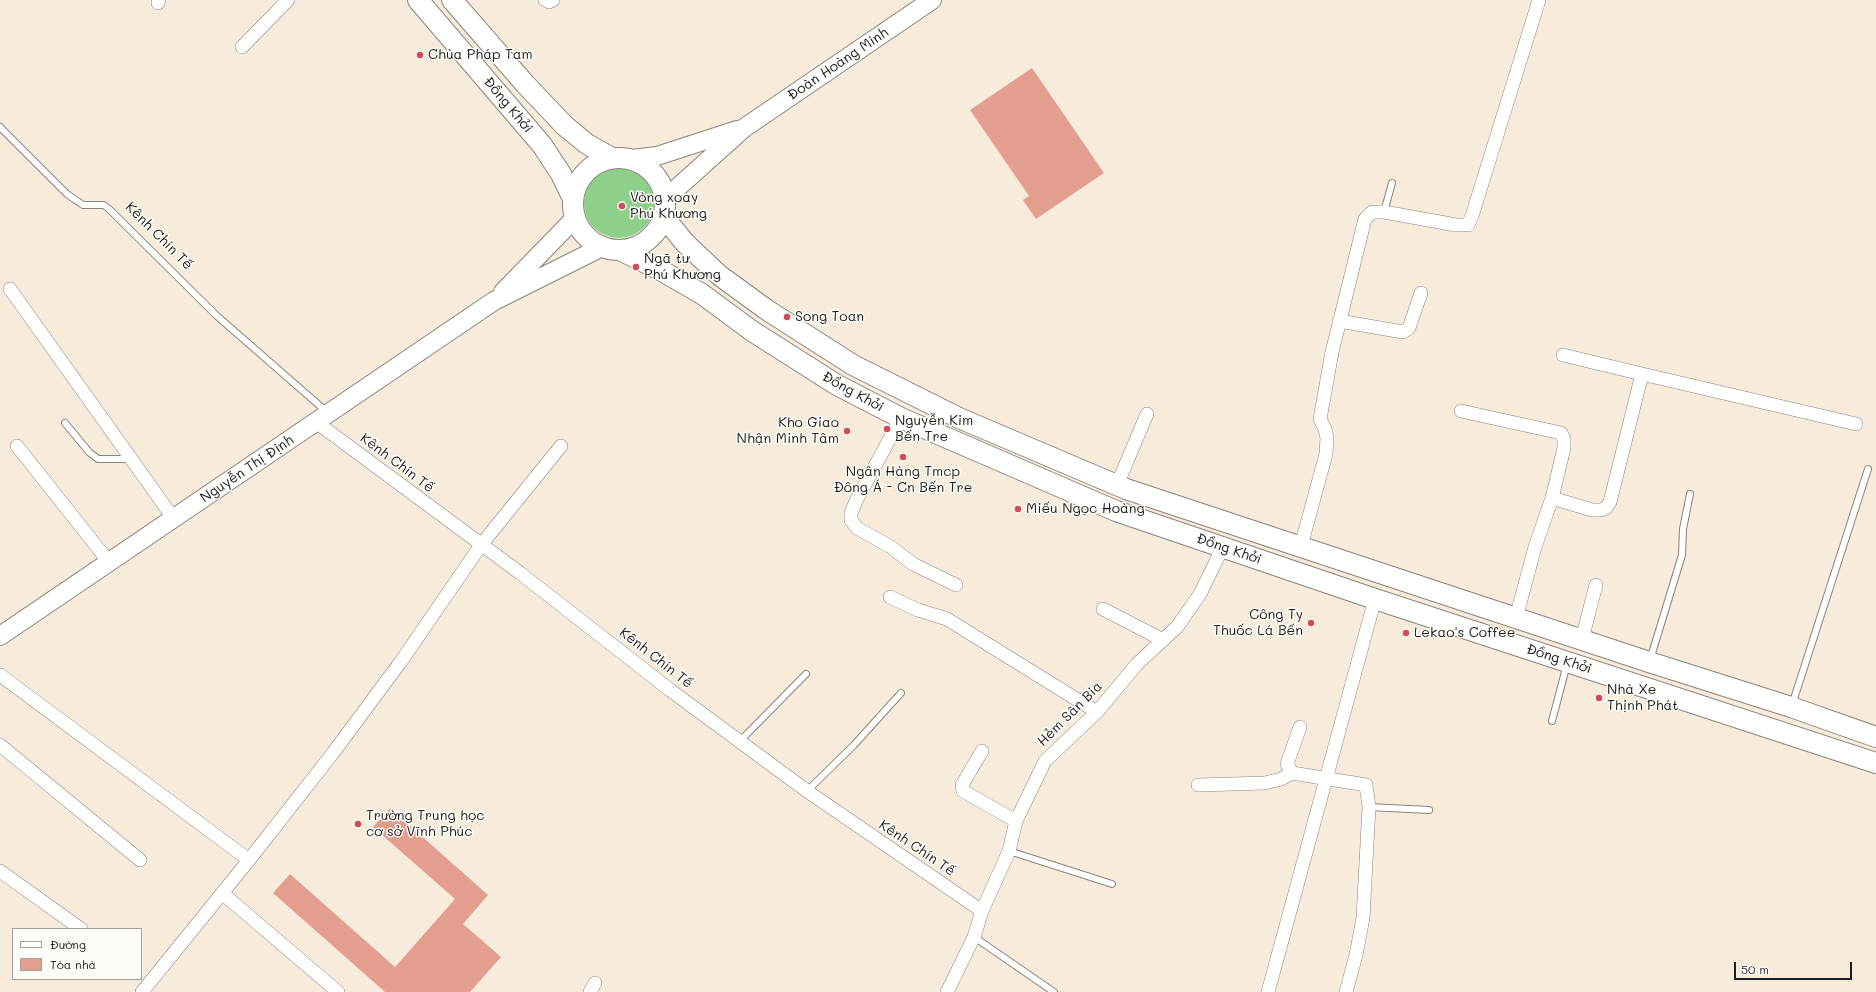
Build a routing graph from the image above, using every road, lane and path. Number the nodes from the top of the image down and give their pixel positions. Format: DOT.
graph roads {
  1 [pos="288,0"];
  2 [pos="418,0"];
  3 [pos="452,0"];
  4 [pos="545,0"];
  5 [pos="553,0"];
  6 [pos="932,0"];
  7 [pos="1539,0"];
  8 [pos="242,47"];
  9 [pos="0,127"];
  10 [pos="744,128"];
  11 [pos="612,158"];
  12 [pos="633,160"];
  13 [pos="1392,183"];
  14 [pos="665,207"];
  15 [pos="574,208"];
  16 [pos="1384,212"];
  17 [pos="611,249"];
  18 [pos="10,289"];
  19 [pos="1421,293"];
  20 [pos="494,301"];
  21 [pos="767,310"];
  22 [pos="1339,321"];
  23 [pos="752,331"];
  24 [pos="1563,355"];
  25 [pos="1642,374"];
  26 [pos="1461,411"];
  27 [pos="1147,414"];
  28 [pos="322,418"];
  29 [pos="901,418"];
  30 [pos="65,423"];
  31 [pos="1856,424"];
  32 [pos="17,446"];
  33 [pos="560,446"];
  34 [pos="132,459"];
  35 [pos="1868,469"];
  36 [pos="1122,487"];
  37 [pos="1690,494"];
  38 [pos="1552,498"];
  39 [pos="1116,511"];
  40 [pos="174,519"];
  41 [pos="481,545"];
  42 [pos="1300,546"];
  43 [pos="1223,547"];
  44 [pos="109,562"];
  45 [pos="1596,585"];
  46 [pos="956,586"];
  47 [pos="890,597"];
  48 [pos="1375,599"];
  49 [pos="1103,609"];
  50 [pos="1516,618"];
  51 [pos="2,631"];
  52 [pos="1582,639"];
  53 [pos="1163,640"];
  54 [pos="1571,662"];
  55 [pos="1649,662"];
  56 [pos="806,674"];
  57 [pos="0,675"];
  58 [pos="901,693"];
  59 [pos="1791,707"];
  60 [pos="1097,712"];
  61 [pos="1552,721"];
  62 [pos="1300,727"];
  63 [pos="1876,736"];
  64 [pos="740,742"];
  65 [pos="0,746"];
  66 [pos="982,752"];
  67 [pos="1876,763"];
  68 [pos="1292,773"];
  69 [pos="1325,779"];
  70 [pos="1198,785"];
  71 [pos="807,791"];
  72 [pos="1368,807"];
  73 [pos="1429,810"];
  74 [pos="1016,821"];
  75 [pos="1009,851"];
  76 [pos="140,860"];
  77 [pos="249,860"];
  78 [pos="0,871"];
  79 [pos="1112,884"];
  80 [pos="222,893"];
  81 [pos="982,912"];
  82 [pos="80,928"];
  83 [pos="974,936"];
  84 [pos="142,992"];
  85 [pos="338,992"];
  86 [pos="947,992"];
  87 [pos="1054,992"];
  88 [pos="1268,992"];
  89 [pos="1346,992"];
  1 -- 8 [label="street"];
  2 -- 15 [label="main road, Đồng Khởi"];
  3 -- 11 [label="main road, Đồng Khởi"];
  4 -- 5 [label="street"];
  6 -- 10 [label="main road, Đoàn Hoàng Minh"];
  7 -- 16 [label="street"];
  9 -- 28 [label="lane, Kênh Chín Tế"];
  10 -- 12 [label="main road, Đoàn Hoàng Minh"];
  10 -- 14 [label="main road, Đoàn Hoàng Minh"];
  11 -- 12 [label="main road"];
  11 -- 15 [label="main road"];
  12 -- 14 [label="main road"];
  13 -- 16 [label="lane"];
  14 -- 17 [label="main road"];
  14 -- 21 [label="main road, Đồng Khởi"];
  15 -- 17 [label="main road"];
  15 -- 20 [label="main road, Nguyễn Thị Định"];
  16 -- 22 [label="street"];
  17 -- 20 [label="main road, Nguyễn Thị Định"];
  17 -- 23 [label="main road, Đồng Khởi"];
  18 -- 34 [label="street"];
  19 -- 22 [label="street"];
  20 -- 28 [label="main road, Nguyễn Thị Định"];
  21 -- 23 [label="main road"];
  21 -- 36 [label="main road, Đồng Khởi"];
  22 -- 42 [label="street"];
  23 -- 29 [label="main road, Đồng Khởi"];
  24 -- 25 [label="street"];
  25 -- 31 [label="street"];
  25 -- 38 [label="street"];
  26 -- 38 [label="street"];
  27 -- 36 [label="street"];
  28 -- 40 [label="main road, Nguyễn Thị Định"];
  28 -- 41 [label="street, Kênh Chín Tế"];
  29 -- 39 [label="main road, Đồng Khởi"];
  29 -- 46 [label="street"];
  30 -- 34 [label="lane"];
  32 -- 44 [label="street"];
  33 -- 41 [label="street"];
  34 -- 40 [label="street"];
  35 -- 59 [label="lane"];
  36 -- 39 [label="main road"];
  36 -- 42 [label="main road, Đồng Khởi"];
  37 -- 55 [label="lane"];
  38 -- 50 [label="street"];
  39 -- 43 [label="main road, Đồng Khởi"];
  40 -- 44 [label="main road, Nguyễn Thị Định"];
  41 -- 64 [label="street, Kênh Chín Tế"];
  41 -- 77 [label="street"];
  42 -- 50 [label="main road, Đồng Khởi"];
  43 -- 48 [label="main road, Đồng Khởi"];
  43 -- 53 [label="street, Hẻm Sân Bia"];
  44 -- 51 [label="main road, Nguyễn Thị Định"];
  45 -- 52 [label="street"];
  47 -- 60 [label="street"];
  48 -- 54 [label="main road, Đồng Khởi"];
  48 -- 69 [label="street"];
  49 -- 53 [label="street"];
  50 -- 52 [label="main road, Đồng Khởi"];
  52 -- 54 [label="main road"];
  52 -- 55 [label="main road, Đồng Khởi"];
  53 -- 60 [label="street, Hẻm Sân Bia"];
  54 -- 61 [label="lane"];
  54 -- 67 [label="main road, Đồng Khởi"];
  55 -- 59 [label="main road, Đồng Khởi"];
  56 -- 64 [label="lane"];
  57 -- 77 [label="street"];
  58 -- 71 [label="lane"];
  59 -- 63 [label="main road, Đồng Khởi"];
  60 -- 74 [label="street, Hẻm Sân Bia"];
  62 -- 68 [label="street"];
  64 -- 71 [label="street, Kênh Chín Tế"];
  65 -- 76 [label="street"];
  66 -- 74 [label="street"];
  68 -- 69 [label="street"];
  68 -- 70 [label="street"];
  69 -- 72 [label="street"];
  69 -- 88 [label="street"];
  71 -- 81 [label="street, Kênh Chín Tế"];
  72 -- 73 [label="lane"];
  72 -- 89 [label="street"];
  74 -- 75 [label="street, Hẻm Sân Bia"];
  75 -- 79 [label="lane"];
  75 -- 81 [label="street, Hẻm Sân Bia"];
  77 -- 80 [label="street"];
  78 -- 82 [label="street"];
  80 -- 84 [label="street"];
  80 -- 85 [label="street"];
  81 -- 83 [label="street, Hẻm Sân Bia"];
  83 -- 86 [label="street, Hẻm Sân Bia"];
  83 -- 87 [label="lane"];
}
